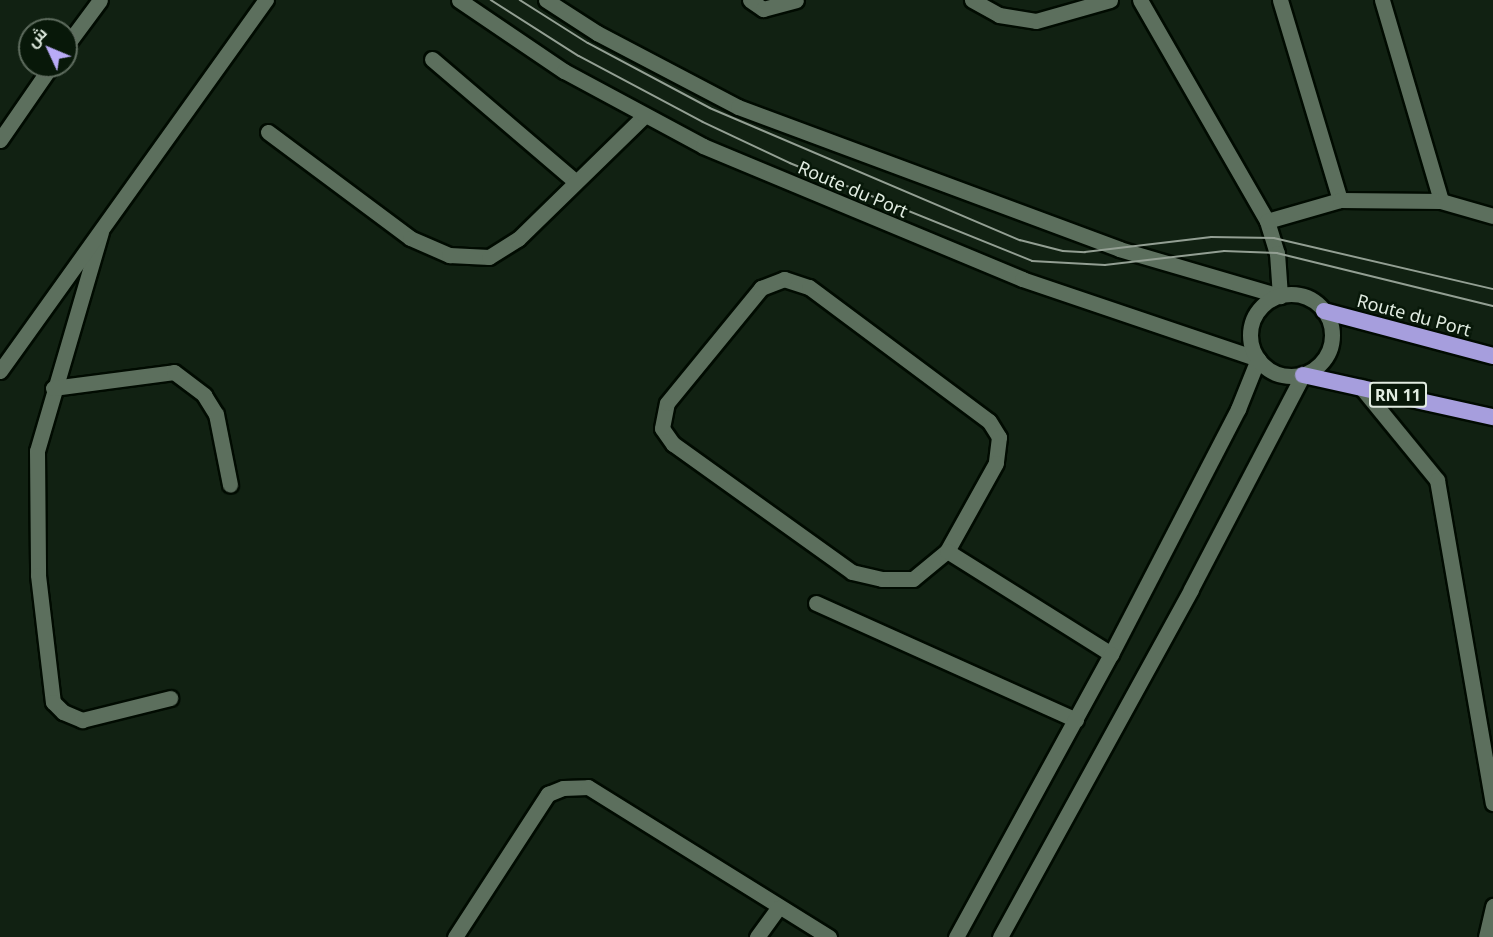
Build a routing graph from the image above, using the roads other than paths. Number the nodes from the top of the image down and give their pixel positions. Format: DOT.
graph roads {
  1 [pos="100,0"];
  2 [pos="266,0"];
  3 [pos="459,0"];
  4 [pos="546,0"];
  5 [pos="750,0"];
  6 [pos="796,0"];
  7 [pos="972,0"];
  8 [pos="1110,0"];
  9 [pos="1140,0"];
  10 [pos="1280,0"];
  11 [pos="1382,0"];
  12 [pos="78,30"];
  13 [pos="432,59"];
  14 [pos="43,78"];
  15 [pos="645,115"];
  16 [pos="268,132"];
  17 [pos="0,140"];
  18 [pos="576,182"];
  19 [pos="1340,200"];
  20 [pos="1441,201"];
  21 [pos="1493,216"];
  22 [pos="1268,220"];
  23 [pos="101,231"];
  24 [pos="1280,296"];
  25 [pos="1324,311"];
  26 [pos="1493,356"];
  27 [pos="1258,359"];
  28 [pos="0,371"];
  29 [pos="1303,375"];
  30 [pos="1361,387"];
  31 [pos="53,388"];
  32 [pos="1493,417"];
  33 [pos="230,485"];
  34 [pos="947,551"];
  35 [pos="816,603"];
  36 [pos="1111,654"];
  37 [pos="170,698"];
  38 [pos="1076,720"];
  39 [pos="1493,803"];
  40 [pos="1493,906"];
  41 [pos="778,908"];
  42 [pos="455,937"];
  43 [pos="757,937"];
  44 [pos="829,937"];
  45 [pos="956,937"];
  46 [pos="1000,937"];
  47 [pos="1486,937"];
  1 -- 12 [label="main road"];
  2 -- 23 [label="main road"];
  3 -- 15 [label="main road, Route du Port"];
  4 -- 24 [label="main road, Route du Port"];
  5 -- 6 [label="main road"];
  7 -- 8 [label="main road"];
  9 -- 22 [label="main road"];
  10 -- 19 [label="main road"];
  11 -- 20 [label="main road"];
  13 -- 18 [label="main road"];
  14 -- 17 [label="main road"];
  15 -- 18 [label="main road"];
  15 -- 27 [label="main road, Route du Port"];
  16 -- 18 [label="main road"];
  19 -- 20 [label="main road"];
  19 -- 22 [label="main road"];
  20 -- 21 [label="main road"];
  22 -- 24 [label="main road"];
  23 -- 28 [label="main road"];
  23 -- 31 [label="main road"];
  24 -- 25 [label="main road"];
  24 -- 27 [label="main road"];
  25 -- 26 [label="highway, Route du Port"];
  25 -- 29 [label="main road"];
  27 -- 29 [label="main road"];
  27 -- 36 [label="main road"];
  29 -- 30 [label="highway, RN 11"];
  29 -- 46 [label="main road"];
  30 -- 32 [label="highway, RN 11"];
  30 -- 39 [label="main road"];
  31 -- 33 [label="main road"];
  31 -- 37 [label="main road"];
  34 -- 34 [label="main road"];
  34 -- 36 [label="main road"];
  35 -- 38 [label="main road"];
  36 -- 38 [label="main road"];
  38 -- 45 [label="main road"];
  40 -- 47 [label="main road"];
  41 -- 42 [label="main road"];
  41 -- 43 [label="main road"];
  41 -- 44 [label="main road"];
}
